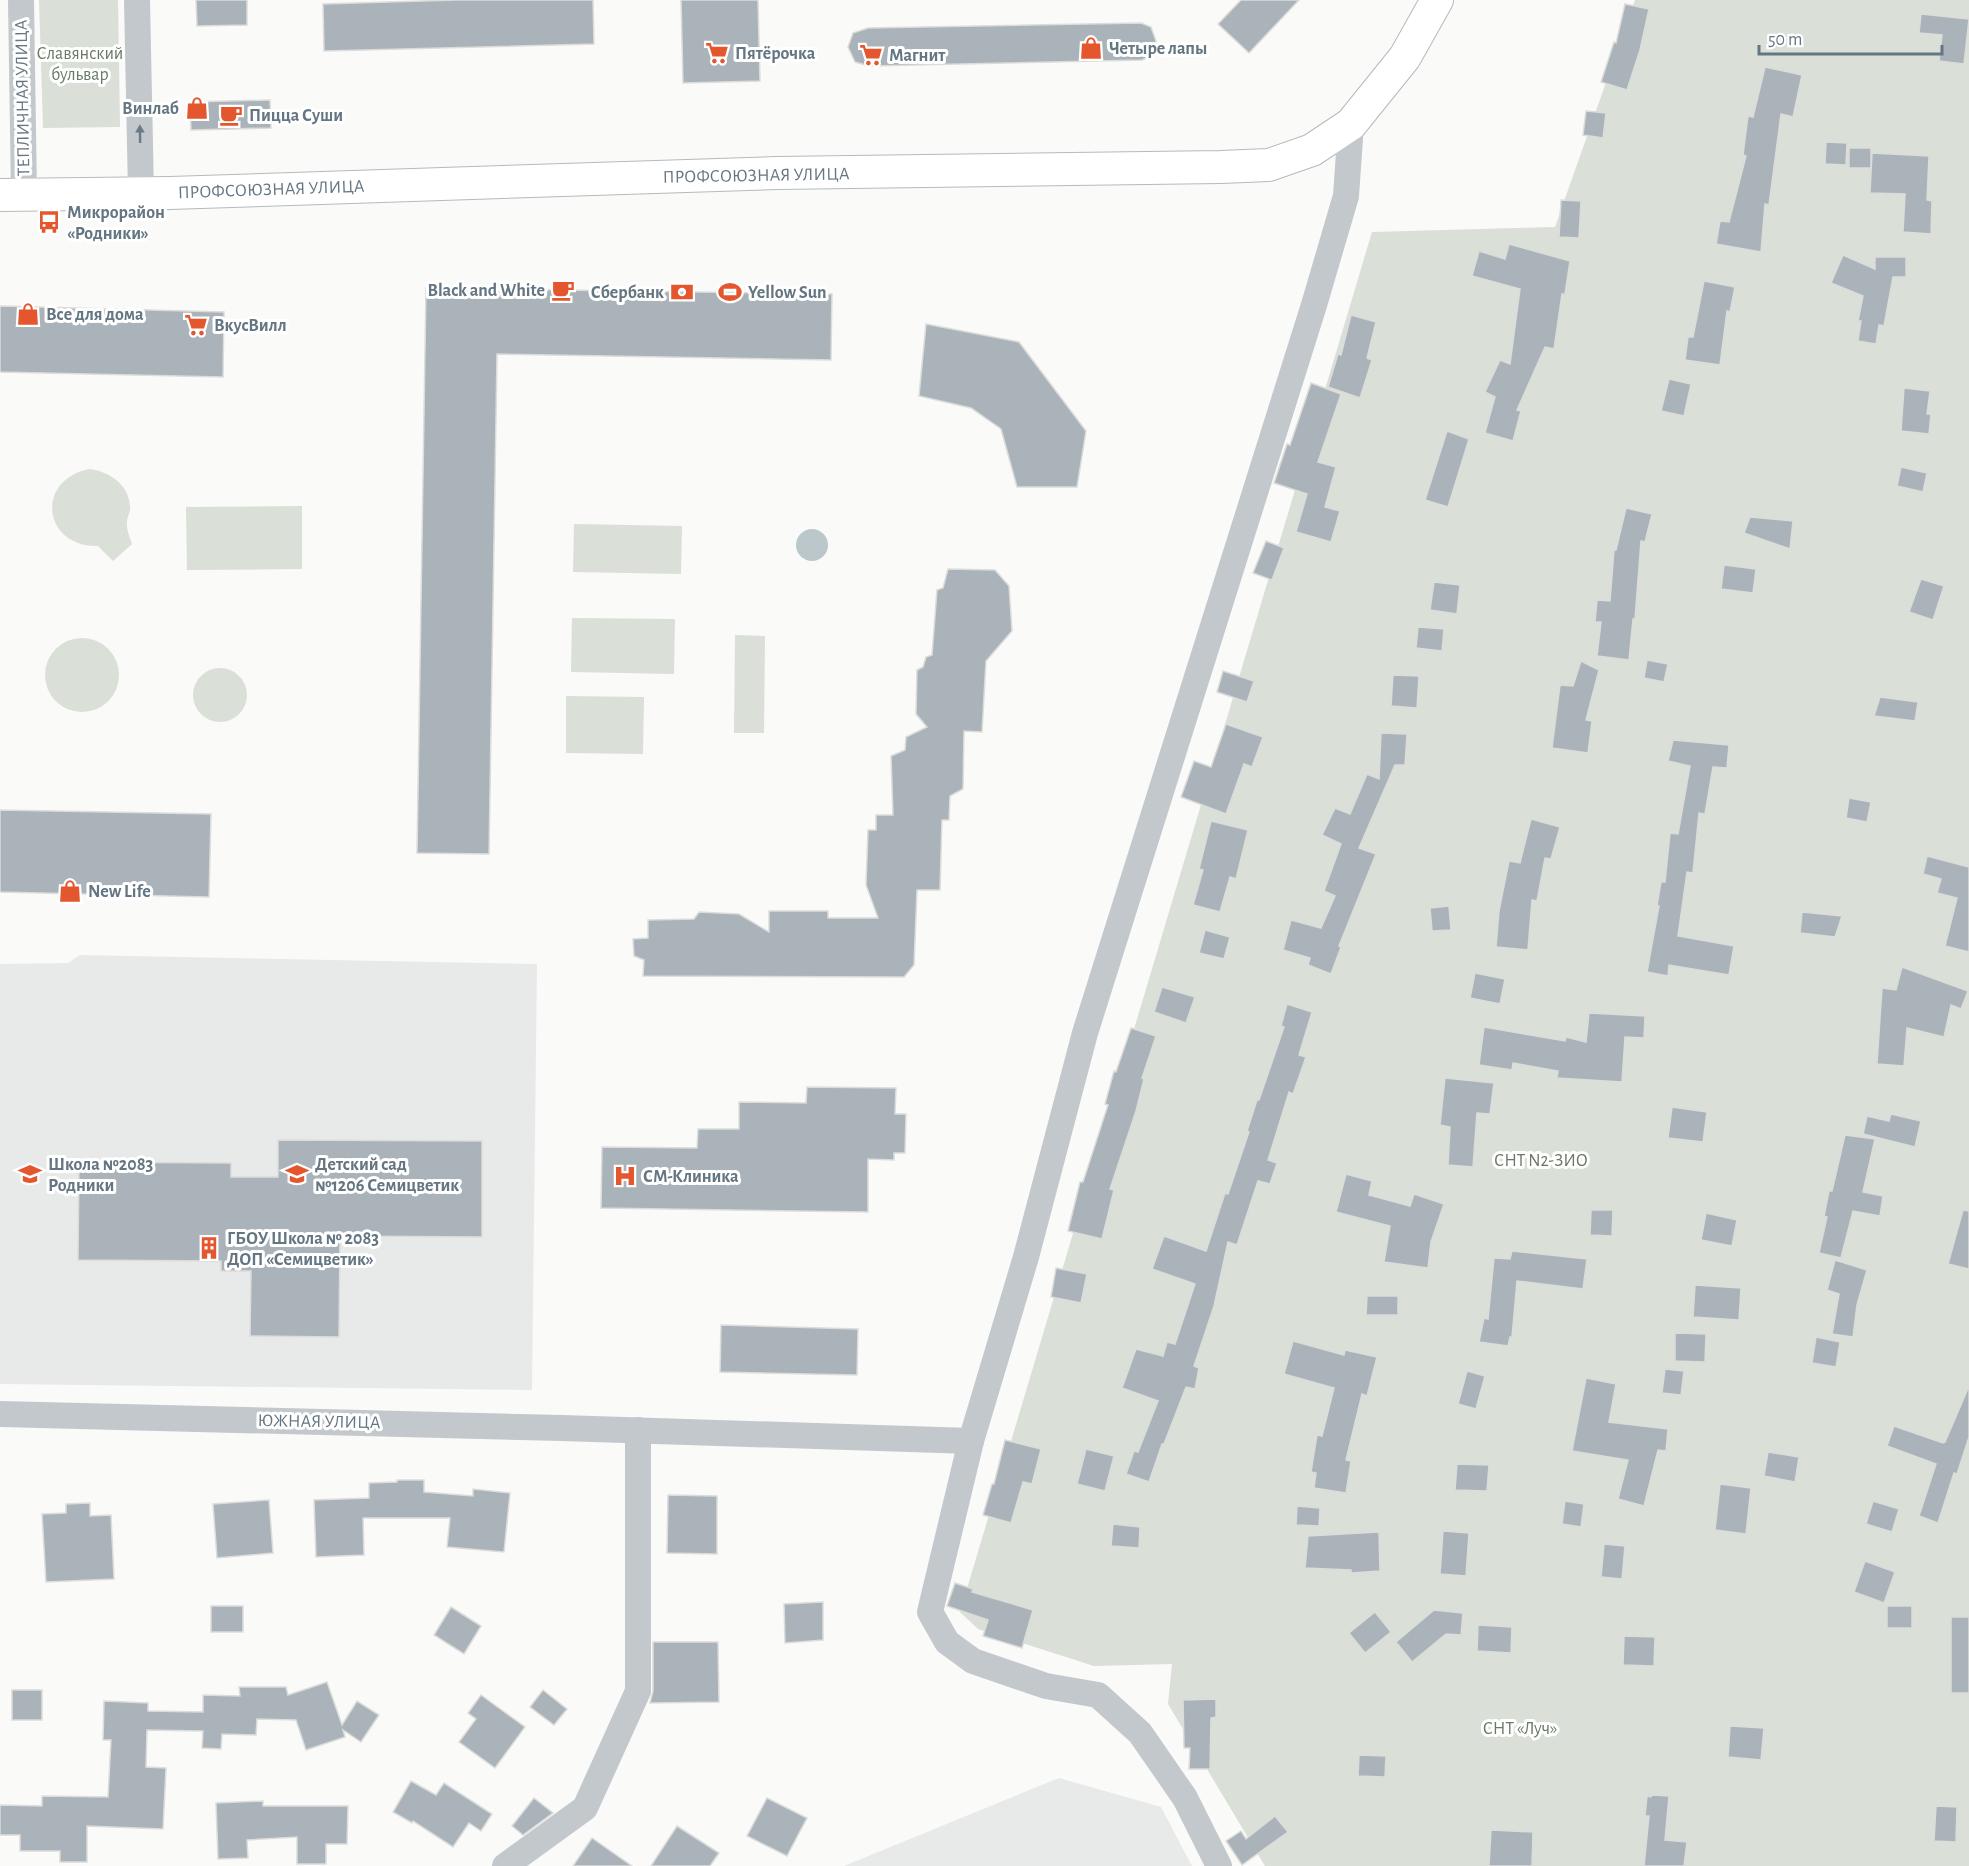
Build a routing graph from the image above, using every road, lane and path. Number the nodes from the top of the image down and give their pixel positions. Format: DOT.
graph roads {
  1 [pos="21,0"];
  2 [pos="137,0"];
  3 [pos="1437,0"];
  4 [pos="1351,124"];
  5 [pos="141,193"];
  6 [pos="12,195"];
  7 [pos="0,1414"];
  8 [pos="638,1430"];
  9 [pos="971,1441"];
  10 [pos="505,1866"];
  11 [pos="1219,1866"];
  1 -- 6 [label="street, ТЕПЛИЧНАЯ УЛИЦА"];
  5 -- 2 [label="street, one-way"];
  3 -- 4 [label="main road, ПРОФСОЮЗНАЯ УЛИЦА"];
  4 -- 5 [label="main road, ПРОФСОЮЗНАЯ УЛИЦА"];
  4 -- 9 [label="street"];
  5 -- 6 [label="main road, ПРОФСОЮЗНАЯ УЛИЦА"];
  7 -- 8 [label="street, ЮЖНАЯ УЛИЦА"];
  8 -- 9 [label="street, ЮЖНАЯ УЛИЦА"];
  8 -- 10 [label="street"];
  9 -- 11 [label="street"];
}
